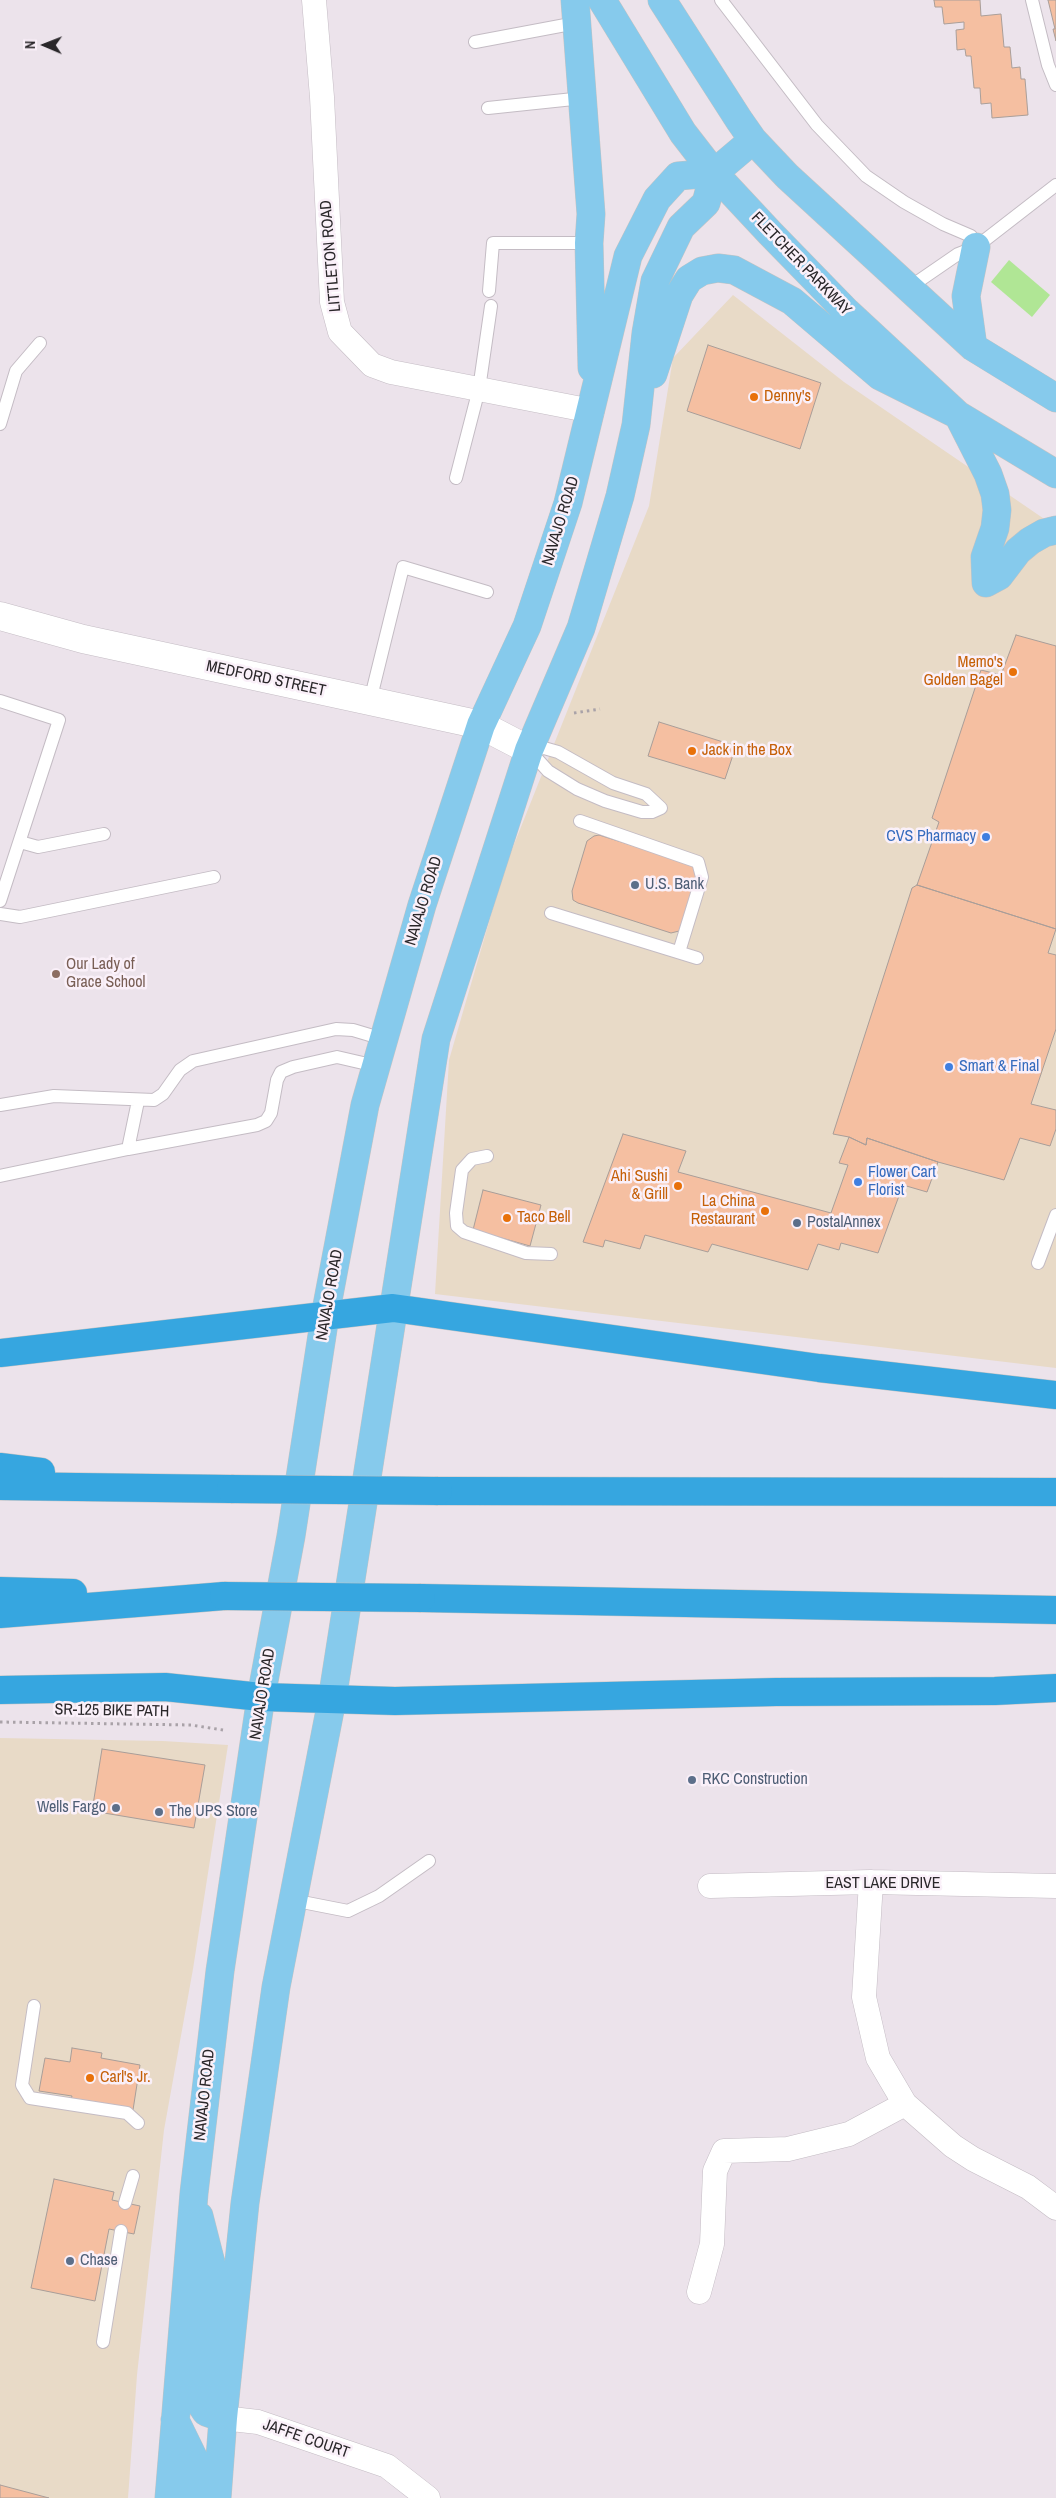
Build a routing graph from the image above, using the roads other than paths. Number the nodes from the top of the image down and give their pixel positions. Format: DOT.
graph roads {
  1 [pos="314,0"];
  2 [pos="602,0"];
  3 [pos="662,0"];
  4 [pos="721,0"];
  5 [pos="1032,0"];
  6 [pos="575,12"];
  7 [pos="475,42"];
  8 [pos="1056,85"];
  9 [pos="583,98"];
  10 [pos="488,108"];
  11 [pos="753,140"];
  12 [pos="714,173"];
  13 [pos="1056,185"];
  14 [pos="589,243"];
  15 [pos="976,247"];
  16 [pos="910,288"];
  17 [pos="489,291"];
  18 [pos="491,306"];
  19 [pos="40,344"];
  20 [pos="973,347"];
  21 [pos="479,389"];
  22 [pos="1056,398"];
  23 [pos="592,411"];
  24 [pos="958,415"];
  25 [pos="0,424"];
  26 [pos="636,425"];
  27 [pos="1056,474"];
  28 [pos="456,478"];
  29 [pos="1056,530"];
  30 [pos="486,592"];
  31 [pos="0,616"];
  32 [pos="0,701"];
  33 [pos="370,701"];
  34 [pos="481,725"];
  35 [pos="529,750"];
  36 [pos="580,821"];
  37 [pos="104,834"];
  38 [pos="20,842"];
  39 [pos="214,877"];
  40 [pos="0,901"];
  41 [pos="551,913"];
  42 [pos="0,914"];
  43 [pos="679,952"];
  44 [pos="697,958"];
  45 [pos="383,1039"];
  46 [pos="376,1066"];
  47 [pos="138,1101"];
  48 [pos="0,1105"];
  49 [pos="128,1149"];
  50 [pos="487,1156"];
  51 [pos="0,1176"];
  52 [pos="1056,1216"];
  53 [pos="551,1254"];
  54 [pos="1038,1263"];
  55 [pos="393,1308"];
  56 [pos="325,1316"];
  57 [pos="0,1353"];
  58 [pos="1056,1395"];
  59 [pos="0,1466"];
  60 [pos="0,1486"];
  61 [pos="156,1488"];
  62 [pos="1056,1492"];
  63 [pos="0,1591"];
  64 [pos="224,1596"];
  65 [pos="1056,1610"];
  66 [pos="0,1614"];
  67 [pos="1056,1688"];
  68 [pos="0,1690"];
  69 [pos="261,1697"];
  70 [pos="332,1700"];
  71 [pos="429,1861"];
  72 [pos="871,1882"];
  73 [pos="710,1886"];
  74 [pos="1056,1886"];
  75 [pos="292,1900"];
  76 [pos="34,2006"];
  77 [pos="905,2104"];
  78 [pos="138,2123"];
  79 [pos="133,2176"];
  80 [pos="194,2193"];
  81 [pos="125,2203"];
  82 [pos="1056,2208"];
  83 [pos="121,2231"];
  84 [pos="699,2292"];
  85 [pos="103,2342"];
  86 [pos="223,2418"];
  87 [pos="175,2419"];
  88 [pos="169,2498"];
  89 [pos="195,2498"];
  90 [pos="217,2498"];
  91 [pos="428,2498"];
  1 -- 21 [label="street, LITTLETON ROAD"];
  2 -- 12 [label="main road, FLETCHER PARKWAY"];
  3 -- 11 [label="main road"];
  4 -- 15 [label="lane"];
  5 -- 8 [label="lane"];
  6 -- 7 [label="lane"];
  6 -- 9 [label="main road"];
  9 -- 10 [label="lane"];
  9 -- 14 [label="main road"];
  11 -- 12 [label="main road"];
  11 -- 16 [label="main road"];
  12 -- 23 [label="main road, NAVAJO ROAD"];
  12 -- 24 [label="main road, FLETCHER PARKWAY"];
  12 -- 26 [label="main road"];
  13 -- 15 [label="lane"];
  14 -- 17 [label="lane"];
  14 -- 23 [label="main road"];
  15 -- 16 [label="lane"];
  15 -- 20 [label="main road"];
  16 -- 20 [label="main road"];
  18 -- 21 [label="lane"];
  19 -- 25 [label="lane"];
  20 -- 22 [label="main road"];
  21 -- 23 [label="street, LITTLETON ROAD"];
  21 -- 28 [label="lane"];
  23 -- 34 [label="main road, NAVAJO ROAD"];
  24 -- 26 [label="main road"];
  24 -- 27 [label="main road, FLETCHER PARKWAY"];
  24 -- 29 [label="main road"];
  26 -- 35 [label="main road"];
  30 -- 33 [label="lane"];
  31 -- 33 [label="street, MEDFORD STREET"];
  32 -- 38 [label="lane"];
  33 -- 34 [label="street, MEDFORD STREET"];
  34 -- 35 [label="street, MEDFORD STREET"];
  34 -- 45 [label="main road, NAVAJO ROAD"];
  35 -- 35 [label="lane"];
  35 -- 55 [label="main road"];
  36 -- 43 [label="lane"];
  37 -- 38 [label="lane"];
  38 -- 40 [label="lane"];
  39 -- 42 [label="lane"];
  41 -- 43 [label="lane"];
  43 -- 44 [label="lane"];
  45 -- 46 [label="main road, NAVAJO ROAD"];
  45 -- 47 [label="lane"];
  46 -- 49 [label="lane"];
  46 -- 56 [label="main road, NAVAJO ROAD"];
  47 -- 48 [label="lane"];
  47 -- 49 [label="lane"];
  49 -- 51 [label="lane"];
  50 -- 53 [label="lane"];
  52 -- 54 [label="lane"];
  55 -- 56 [label="highway"];
  55 -- 58 [label="highway"];
  55 -- 70 [label="main road"];
  56 -- 57 [label="highway"];
  56 -- 69 [label="main road, NAVAJO ROAD"];
  59 -- 61 [label="highway"];
  60 -- 61 [label="highway"];
  61 -- 62 [label="highway, bridge"];
  63 -- 64 [label="highway"];
  64 -- 65 [label="highway, bridge"];
  64 -- 66 [label="highway"];
  67 -- 70 [label="highway"];
  68 -- 69 [label="highway"];
  69 -- 70 [label="highway"];
  69 -- 80 [label="main road, NAVAJO ROAD"];
  70 -- 75 [label="main road"];
  71 -- 75 [label="lane"];
  72 -- 73 [label="street, EAST LAKE DRIVE"];
  72 -- 74 [label="street, EAST LAKE DRIVE"];
  72 -- 77 [label="street"];
  75 -- 86 [label="main road"];
  76 -- 78 [label="lane"];
  77 -- 82 [label="street"];
  77 -- 84 [label="street"];
  79 -- 81 [label="lane"];
  80 -- 86 [label="main road"];
  80 -- 87 [label="main road, NAVAJO ROAD"];
  83 -- 85 [label="lane"];
  86 -- 90 [label="main road"];
  86 -- 91 [label="street, JAFFE COURT"];
  87 -- 88 [label="main road, NAVAJO ROAD"];
  87 -- 89 [label="main road"];
}
